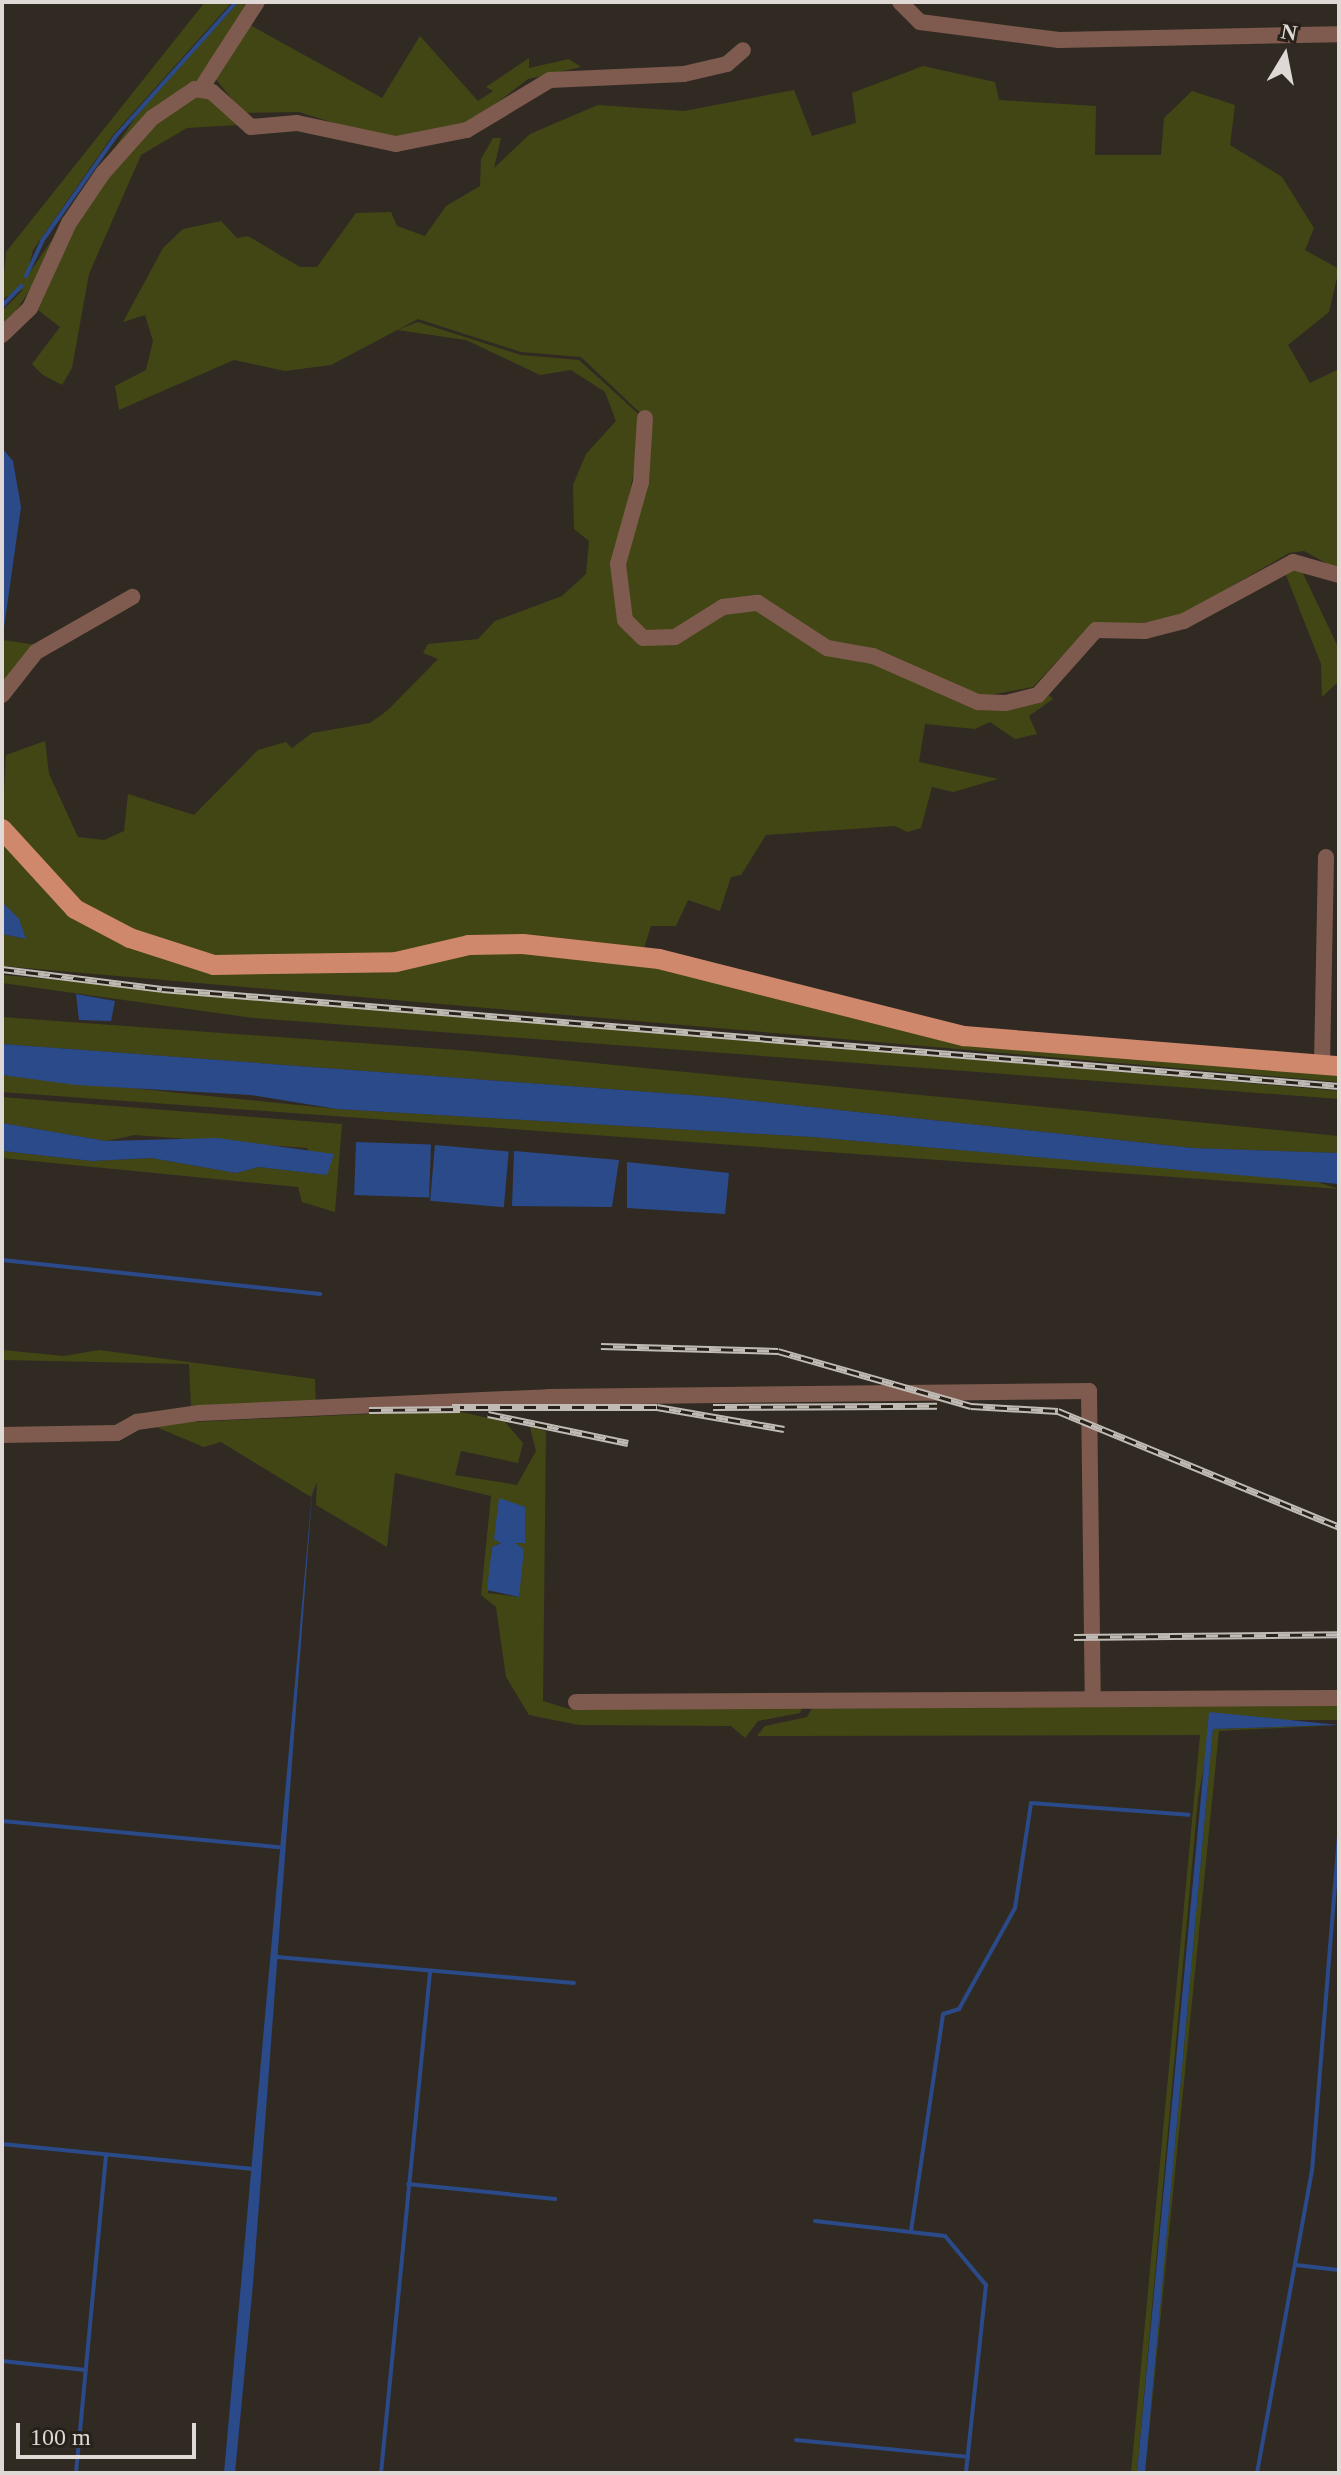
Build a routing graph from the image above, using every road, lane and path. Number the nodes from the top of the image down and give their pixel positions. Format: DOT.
graph roads {
  1 [pos="257,2"];
  2 [pos="900,2"];
  3 [pos="1339,34"];
  4 [pos="743,50"];
  5 [pos="202,87"];
  6 [pos="2,335"];
  7 [pos="645,418"];
  8 [pos="1339,575"];
  9 [pos="132,597"];
  10 [pos="2,695"];
  11 [pos="2,829"];
  12 [pos="1326,857"];
  13 [pos="1331,1065"];
  14 [pos="2,1435"];
  15 [pos="1093,1697"];
  16 [pos="1339,1698"];
  17 [pos="576,1702"];
  1 -- 5 [label="street"];
  2 -- 3 [label="street"];
  4 -- 5 [label="street"];
  5 -- 6 [label="street"];
  7 -- 8 [label="street"];
  9 -- 10 [label="street"];
  11 -- 13 [label="main road"];
  12 -- 13 [label="street"];
  14 -- 15 [label="street"];
  15 -- 16 [label="street"];
  15 -- 17 [label="street"];
}
